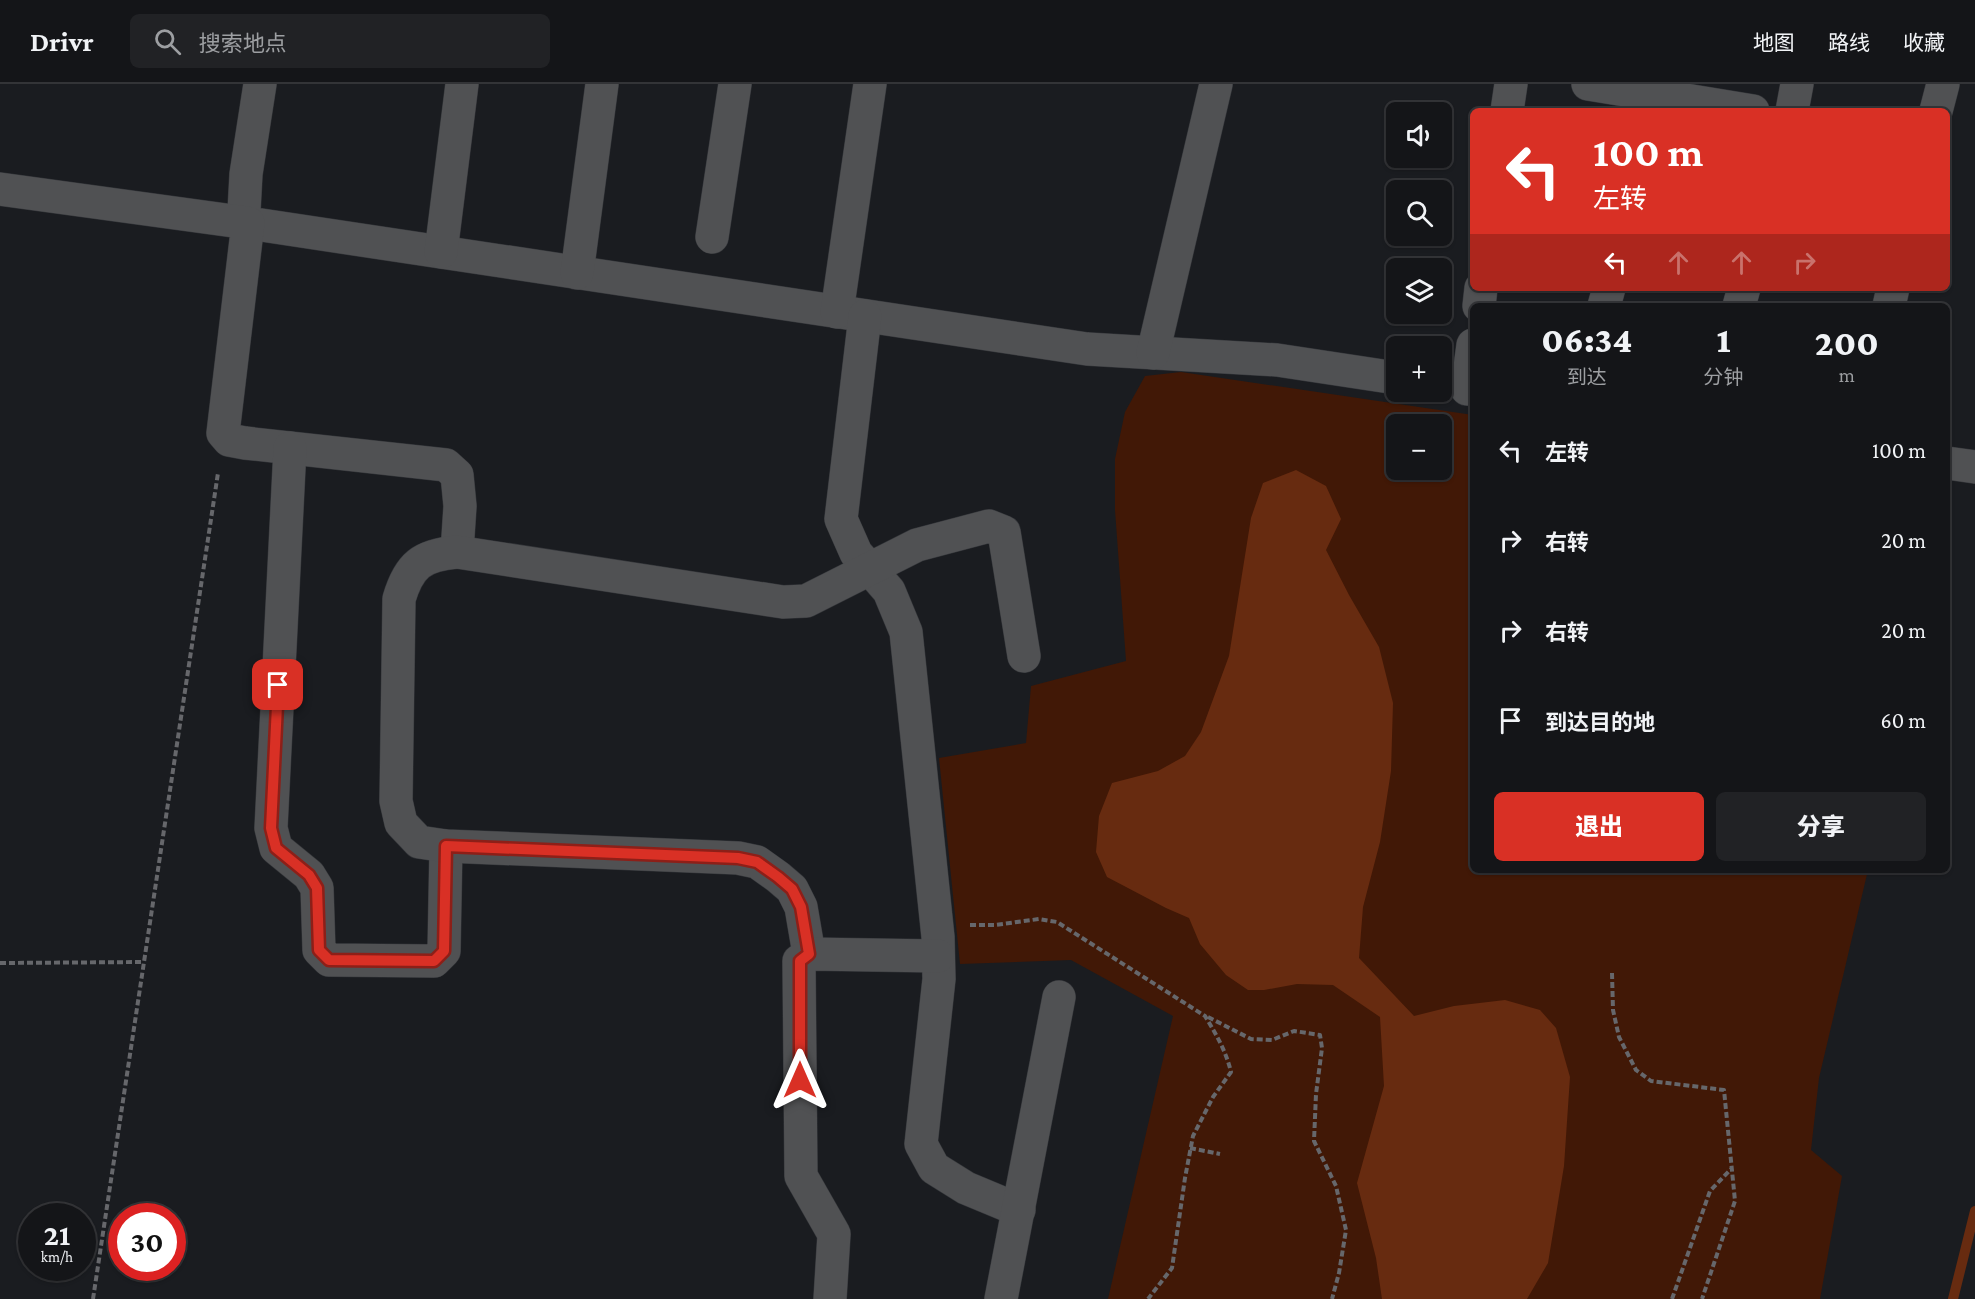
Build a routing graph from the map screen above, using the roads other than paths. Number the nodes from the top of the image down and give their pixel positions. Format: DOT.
graph roads {
  1 [pos="260,84"];
  2 [pos="462,84"];
  3 [pos="602,84"];
  4 [pos="735,84"];
  5 [pos="870,84"];
  6 [pos="1216,84"];
  7 [pos="1511,84"];
  8 [pos="1588,84"];
  9 [pos="1797,84"];
  10 [pos="1943,84"];
  11 [pos="1660,97"];
  12 [pos="1507,108"];
  13 [pos="1733,108"];
  14 [pos="1793,108"];
  15 [pos="1937,108"];
  16 [pos="0,189"];
  17 [pos="248,224"];
  18 [pos="712,237"];
  19 [pos="441,252"];
  20 [pos="577,273"];
  21 [pos="851,314"];
  22 [pos="1153,353"];
  23 [pos="1470,355"];
  24 [pos="1386,376"];
  25 [pos="1460,388"];
  26 [pos="290,448"];
  27 [pos="1950,463"];
  28 [pos="1975,467"];
  29 [pos="457,552"];
  30 [pos="870,570"];
  31 [pos="1024,656"];
  32 [pos="446,846"];
  33 [pos="809,954"];
  34 [pos="938,956"];
  35 [pos="1059,997"];
  36 [pos="1019,1210"];
  37 [pos="830,1299"];
  38 [pos="1001,1299"];
  1 -- 17 [label="street"];
  2 -- 19 [label="street"];
  3 -- 20 [label="street"];
  4 -- 18 [label="street"];
  5 -- 21 [label="street"];
  6 -- 22 [label="street"];
  7 -- 12 [label="street"];
  8 -- 11 [label="street"];
  9 -- 14 [label="street"];
  10 -- 15 [label="street"];
  11 -- 13 [label="street"];
  16 -- 17 [label="street"];
  17 -- 19 [label="street"];
  17 -- 26 [label="street"];
  19 -- 20 [label="street"];
  20 -- 21 [label="street"];
  21 -- 22 [label="street"];
  21 -- 30 [label="street"];
  22 -- 24 [label="street"];
  23 -- 25 [label="street"];
  26 -- 29 [label="street"];
  26 -- 32 [label="street"];
  27 -- 28 [label="street"];
  29 -- 30 [label="street"];
  29 -- 32 [label="street"];
  30 -- 31 [label="street"];
  30 -- 34 [label="street"];
  32 -- 33 [label="street"];
  33 -- 34 [label="street"];
  33 -- 37 [label="street"];
  34 -- 36 [label="street"];
  35 -- 36 [label="street"];
  36 -- 38 [label="street"];
}
